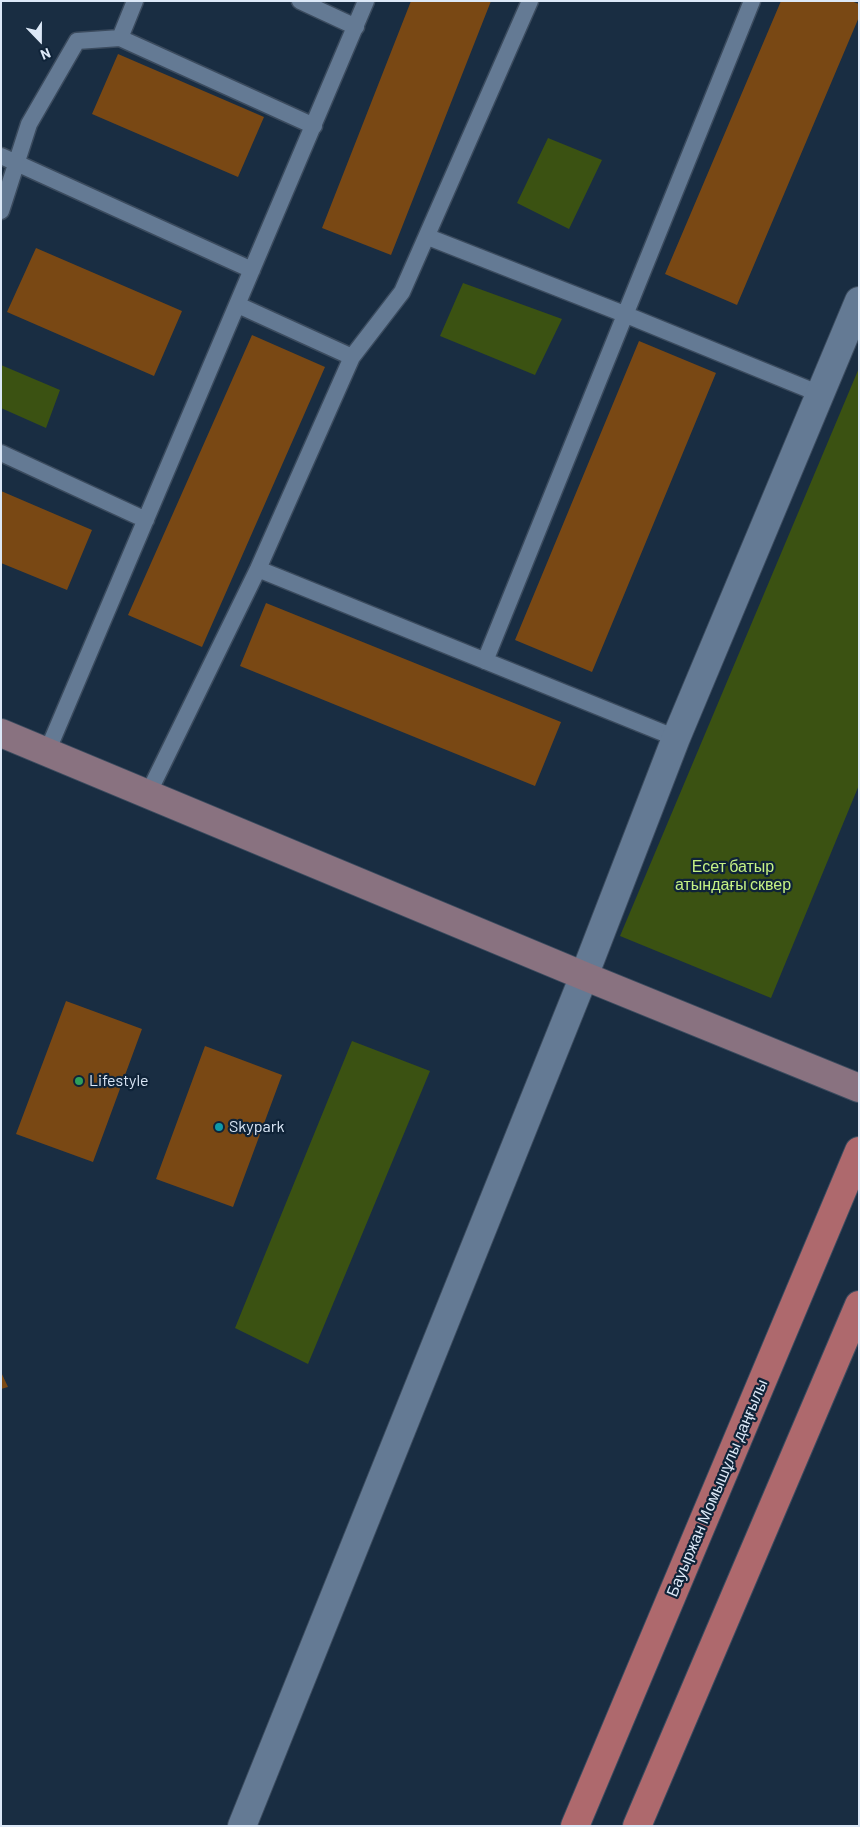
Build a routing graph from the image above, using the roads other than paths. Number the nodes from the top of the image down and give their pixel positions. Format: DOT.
graph roads {
  1 [pos="135,1"];
  2 [pos="300,1"];
  3 [pos="366,1"];
  4 [pos="530,1"];
  5 [pos="752,1"];
  6 [pos="356,27"];
  7 [pos="120,38"];
  8 [pos="314,126"];
  9 [pos="1,156"];
  10 [pos="16,163"];
  11 [pos="1,211"];
  12 [pos="428,237"];
  13 [pos="252,270"];
  14 [pos="859,300"];
  15 [pos="238,305"];
  16 [pos="624,314"];
  17 [pos="352,357"];
  18 [pos="820,394"];
  19 [pos="1,454"];
  20 [pos="146,520"];
  21 [pos="258,568"];
  22 [pos="485,661"];
  23 [pos="1,733"];
  24 [pos="676,738"];
  25 [pos="47,752"];
  26 [pos="148,794"];
  27 [pos="584,976"];
  28 [pos="859,1088"];
  29 [pos="859,1151"];
  30 [pos="859,1304"];
  31 [pos="242,1826"];
  32 [pos="575,1826"];
  33 [pos="637,1826"];
  1 -- 7 [label="lane"];
  2 -- 6 [label="lane"];
  3 -- 6 [label="lane"];
  4 -- 12 [label="lane"];
  5 -- 16 [label="lane"];
  6 -- 8 [label="lane"];
  7 -- 8 [label="lane"];
  7 -- 10 [label="lane"];
  8 -- 13 [label="lane"];
  9 -- 10 [label="lane"];
  10 -- 11 [label="lane"];
  10 -- 13 [label="lane"];
  12 -- 16 [label="lane"];
  12 -- 17 [label="lane"];
  13 -- 15 [label="lane"];
  14 -- 18 [label="street"];
  15 -- 17 [label="lane"];
  15 -- 20 [label="lane"];
  16 -- 18 [label="lane"];
  16 -- 22 [label="lane"];
  17 -- 21 [label="lane"];
  18 -- 24 [label="street"];
  19 -- 20 [label="lane"];
  20 -- 25 [label="lane"];
  21 -- 22 [label="lane"];
  21 -- 26 [label="lane"];
  22 -- 24 [label="lane"];
  23 -- 25 [label="street"];
  24 -- 27 [label="street"];
  25 -- 26 [label="street"];
  26 -- 27 [label="street"];
  27 -- 28 [label="street"];
  27 -- 31 [label="street"];
  29 -- 32 [label="main road, Бауыржан Момышұлы даңғылы"];
  30 -- 33 [label="main road"];
}
